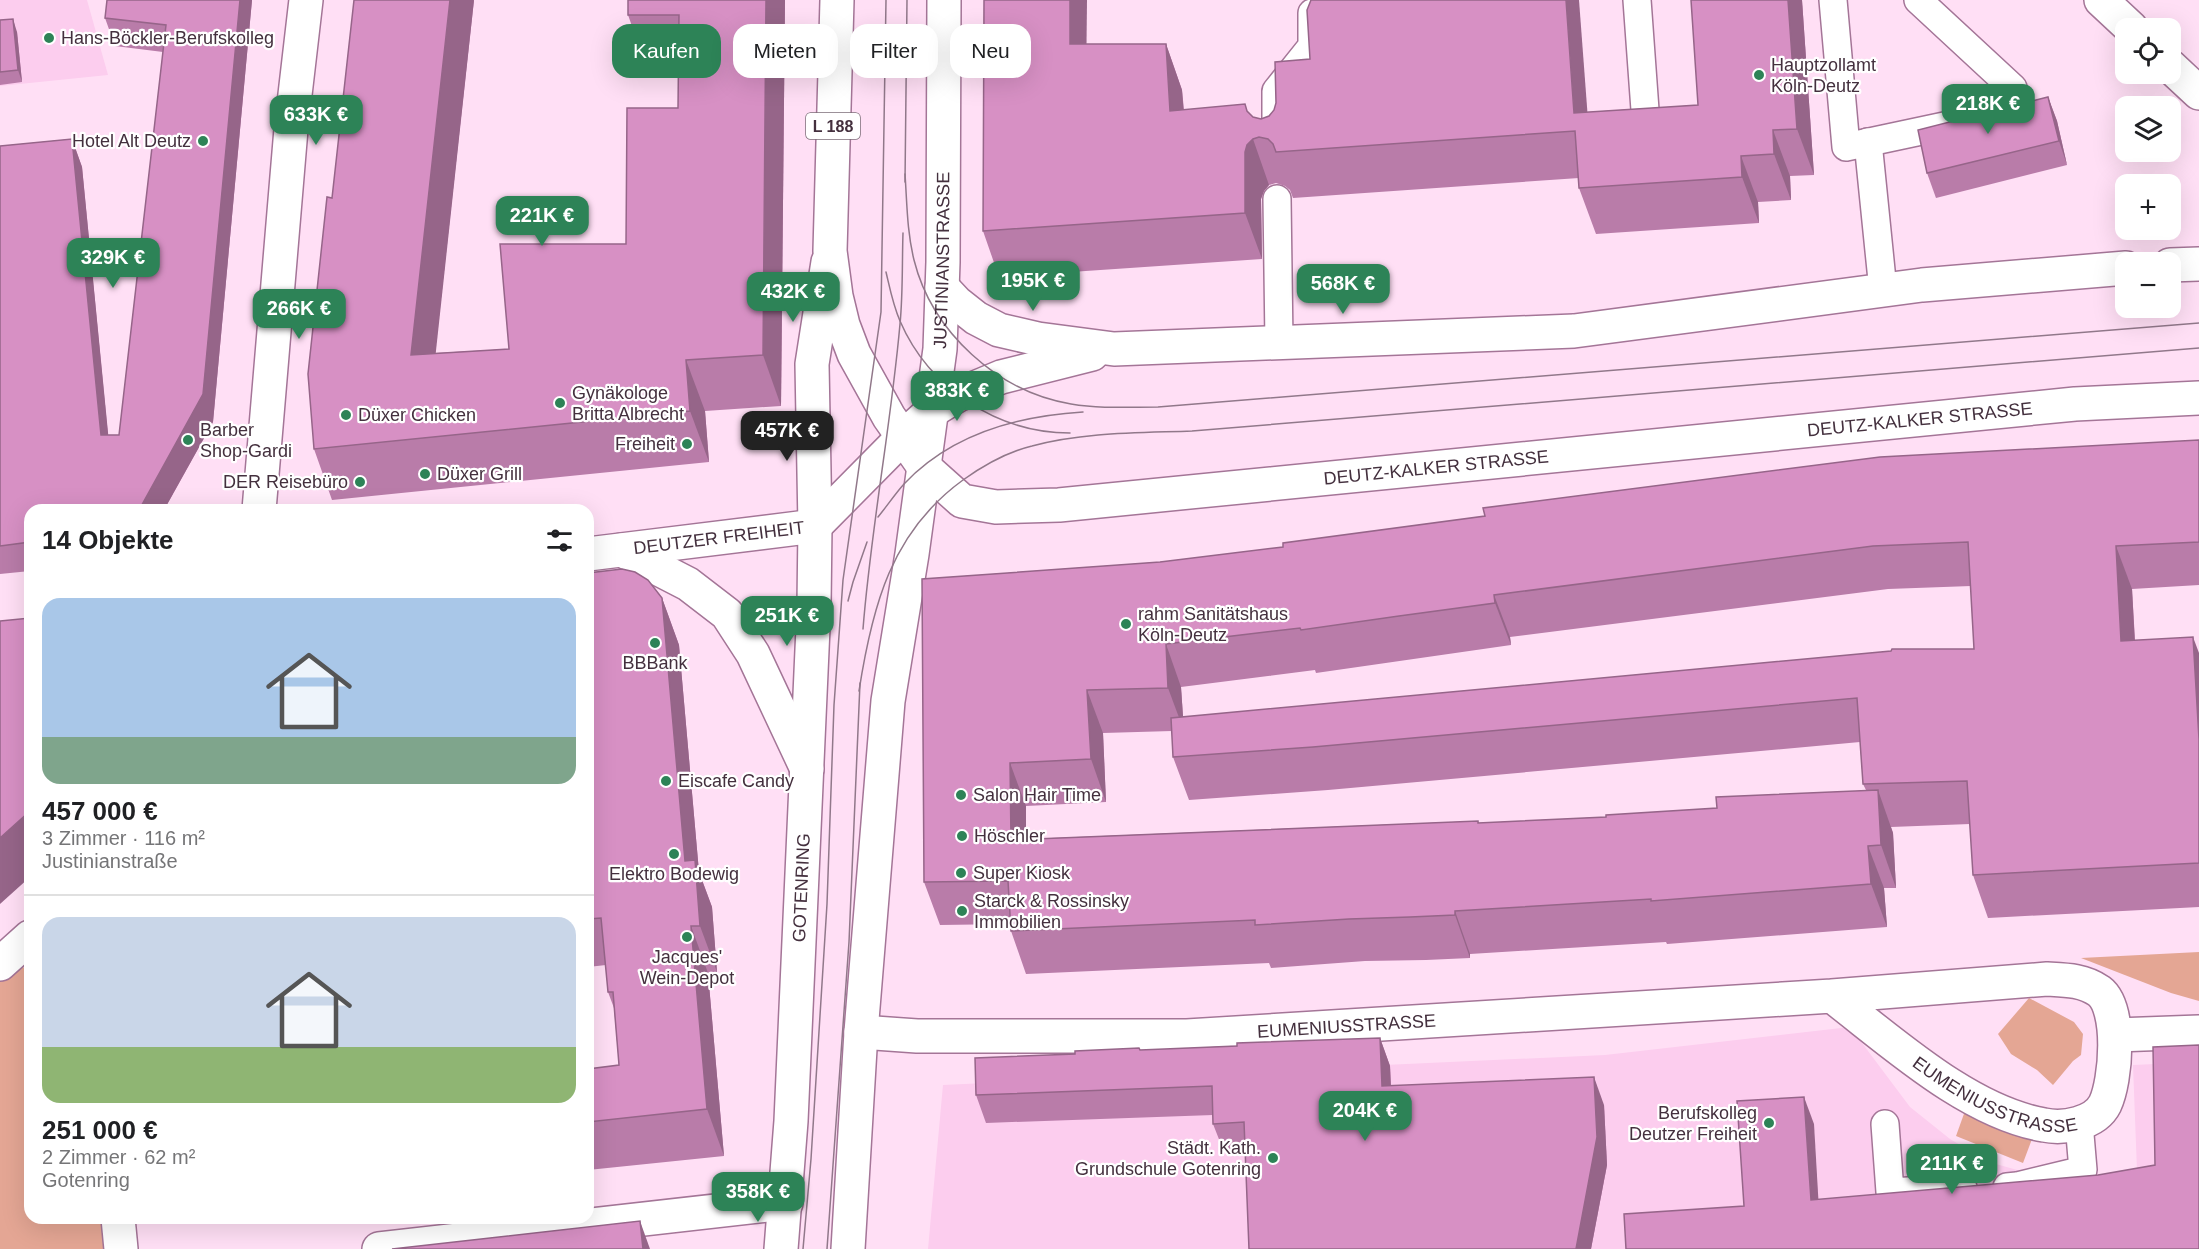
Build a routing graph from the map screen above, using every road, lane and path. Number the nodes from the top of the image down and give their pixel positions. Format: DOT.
graph roads {
  1 [pos="306,0"];
  2 [pos="837,0"];
  3 [pos="944,0"];
  4 [pos="1637,0"];
  5 [pos="1833,0"];
  6 [pos="1918,0"];
  7 [pos="2101,0"];
  8 [pos="1335,4"];
  9 [pos="2120,18"];
  10 [pos="2181,76"];
  11 [pos="2199,93"];
  12 [pos="1645,110"];
  13 [pos="1868,142"];
  14 [pos="1276,149"];
  15 [pos="1277,199"];
  16 [pos="830,251"];
  17 [pos="2199,264"];
  18 [pos="2181,265"];
  19 [pos="2115,269"];
  20 [pos="942,287"];
  21 [pos="1883,290"];
  22 [pos="1279,343"];
  23 [pos="1114,349"];
  24 [pos="2199,398"];
  25 [pos="932,411"];
  26 [pos="903,437"];
  27 [pos="924,467"];
  28 [pos="260,504"];
  29 [pos="815,526"];
  30 [pos="622,550"];
  31 [pos="594,553"];
  32 [pos="807,769"];
  33 [pos="24,942"];
  34 [pos="0,964"];
  35 [pos="1832,996"];
  36 [pos="861,1032"];
  37 [pos="2199,1032"];
  38 [pos="2116,1035"];
  39 [pos="2079,1123"];
  40 [pos="1886,1124"];
  41 [pos="786,1203"];
  42 [pos="119,1224"];
  43 [pos="121,1249"];
  44 [pos="379,1249"];
  45 [pos="781,1249"];
  46 [pos="848,1249"];
  1 -- 28 [label="main road"];
  2 -- 16 [label="main road, L 188"];
  3 -- 20 [label="main road, JUSTINIANSTRASSE"];
  4 -- 12 [label="lane"];
  5 -- 13 [label="lane"];
  6 -- 13 [label="lane"];
  7 -- 9 [label="main road"];
  8 -- 14 [label="lane"];
  10 -- 11 [label="main road"];
  13 -- 21 [label="lane"];
  15 -- 22 [label="lane"];
  16 -- 26 [label="main road, DEUTZ-KALKER STRASSE"];
  16 -- 29 [label="main road, L 188"];
  17 -- 18 [label="main road"];
  19 -- 21 [label="main road"];
  20 -- 23 [label="main road"];
  20 -- 25 [label="main road, JUSTINIANSTRASSE"];
  21 -- 22 [label="main road"];
  22 -- 23 [label="main road"];
  23 -- 25 [label="main road"];
  24 -- 27 [label="main road, DEUTZ-KALKER STRASSE"];
  25 -- 26 [label="main road"];
  25 -- 27 [label="main road, JUSTINIANSTRASSE"];
  26 -- 27 [label="main road, DEUTZ-KALKER STRASSE"];
  26 -- 29 [label="main road"];
  27 -- 36 [label="main road, JUSTINIANSTRASSE"];
  29 -- 30 [label="main road, DEUTZER FREIHEIT"];
  29 -- 32 [label="main road, GOTENRING / L 188"];
  30 -- 31 [label="main road, DEUTZER FREIHEIT"];
  30 -- 32 [label="main road, DEUTZER FREIHEIT"];
  32 -- 41 [label="main road, GOTENRING / L 188"];
  33 -- 34 [label="main road"];
  35 -- 36 [label="main road, EUMENIUSSTRASSE"];
  35 -- 38 [label="main road, EUMENIUSSTRASSE"];
  35 -- 39 [label="main road, EUMENIUSSTRASSE"];
  36 -- 46 [label="main road"];
  37 -- 38 [label="main road"];
  38 -- 39 [label="main road, EUMENIUSSTRASSE"];
  39 -- 40 [label="lane"];
  41 -- 44 [label="main road"];
  41 -- 45 [label="main road, GOTENRING / L 188"];
  42 -- 43 [label="main road"];
}
